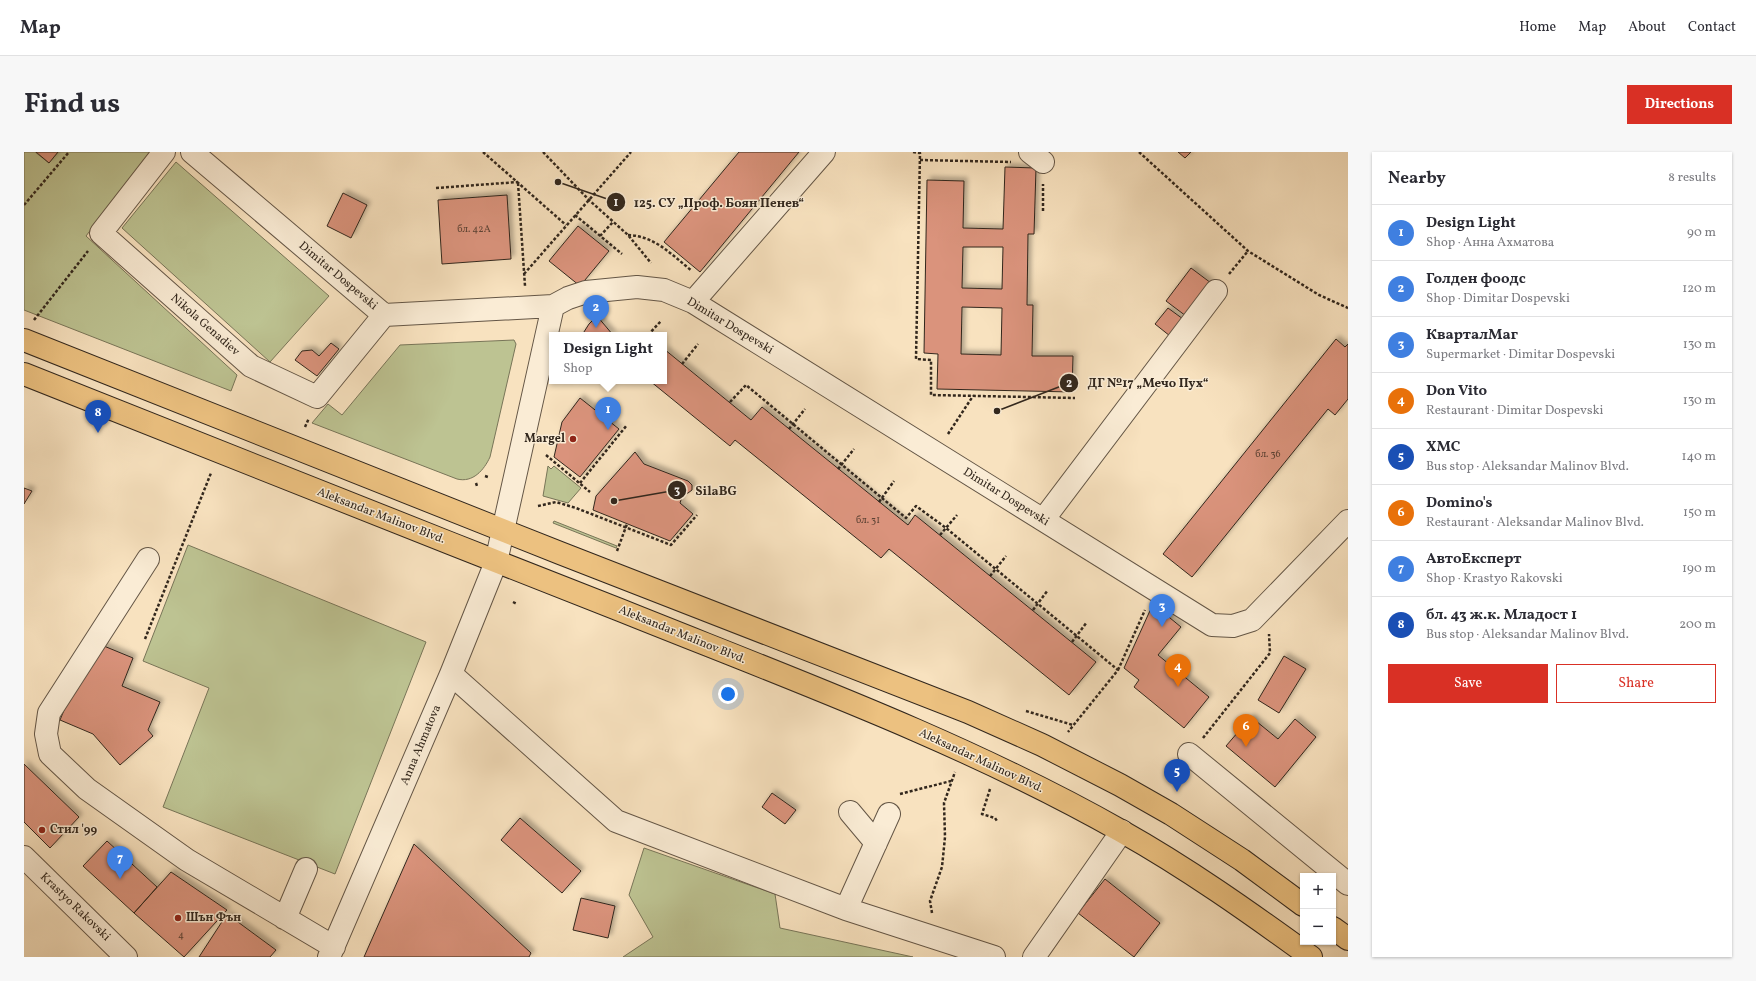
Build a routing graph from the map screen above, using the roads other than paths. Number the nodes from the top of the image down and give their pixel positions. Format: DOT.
graph roads {
  1 [pos="164,152"];
  2 [pos="192,152"];
  3 [pos="824,152"];
  4 [pos="1216,291"];
  5 [pos="694,302"];
  6 [pos="553,306"];
  7 [pos="384,315"];
  8 [pos="29,331"];
  9 [pos="24,374"];
  10 [pos="1043,520"];
  11 [pos="1348,521"];
  12 [pos="504,531"];
  13 [pos="148,559"];
  14 [pos="496,562"];
  15 [pos="451,674"];
  16 [pos="1189,754"];
  17 [pos="850,812"];
  18 [pos="889,814"];
  19 [pos="1122,831"];
  20 [pos="876,843"];
  21 [pos="24,857"];
  22 [pos="306,869"];
  23 [pos="1348,884"];
  24 [pos="1300,903"];
  25 [pos="846,909"];
  26 [pos="284,918"];
  27 [pos="1336,930"];
  28 [pos="1348,939"];
  29 [pos="332,952"];
  30 [pos="126,957"];
  31 [pos="994,957"];
  32 [pos="1034,957"];
  33 [pos="1311,957"];
  1 -- 7 [label="street, Nikola Genadiev"];
  2 -- 7 [label="street, Dimitar Dospevski"];
  3 -- 5 [label="street"];
  4 -- 10 [label="street"];
  5 -- 6 [label="street, Dimitar Dospevski"];
  5 -- 10 [label="street, Dimitar Dospevski"];
  6 -- 7 [label="street, Dimitar Dospevski"];
  6 -- 12 [label="street, Anna Ahmatova"];
  8 -- 12 [label="main road"];
  9 -- 14 [label="main road, Aleksandar Malinov Blvd."];
  10 -- 11 [label="street, Dimitar Dospevski"];
  12 -- 14 [label="street, Anna Ahmatova"];
  12 -- 24 [label="main road"];
  13 -- 26 [label="street"];
  14 -- 15 [label="street, Anna Ahmatova"];
  14 -- 19 [label="main road, Aleksandar Malinov Blvd."];
  15 -- 25 [label="street"];
  15 -- 29 [label="street, Anna Ahmatova"];
  16 -- 23 [label="street"];
  17 -- 20 [label="street"];
  18 -- 20 [label="street"];
  19 -- 32 [label="street"];
  19 -- 33 [label="main road, Aleksandar Malinov Blvd."];
  20 -- 25 [label="street"];
  21 -- 30 [label="street, Krastyo Rakovski"];
  22 -- 26 [label="street"];
  25 -- 31 [label="street"];
  26 -- 29 [label="street"];
  27 -- 28 [label="main road"];
}
